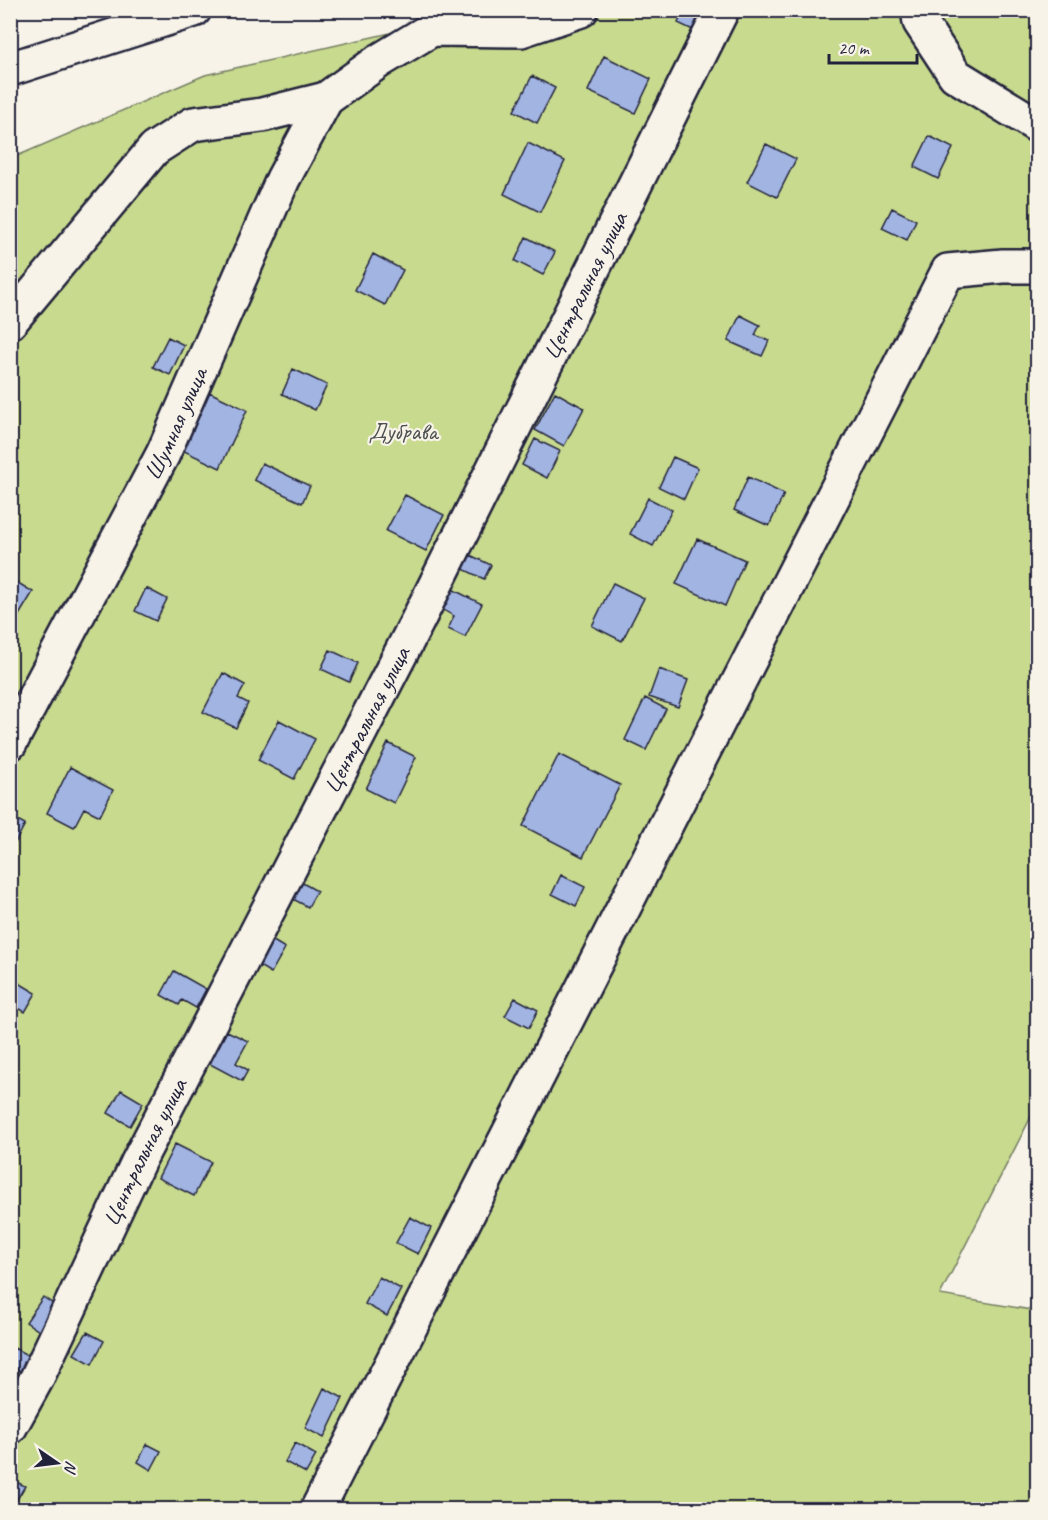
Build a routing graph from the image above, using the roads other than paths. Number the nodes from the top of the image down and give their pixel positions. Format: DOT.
graph roads {
  1 [pos="194,10"];
  2 [pos="581,10"];
  3 [pos="722,10"];
  4 [pos="918,10"];
  5 [pos="10,69"];
  6 [pos="326,99"];
  7 [pos="1038,126"];
  8 [pos="1038,266"];
  9 [pos="10,322"];
  10 [pos="10,742"];
  11 [pos="10,1427"];
  12 [pos="317,1509"];
  1 -- 5 [label="main road"];
  2 -- 6 [label="main road"];
  3 -- 11 [label="main road, Центральная улица"];
  4 -- 7 [label="main road"];
  6 -- 9 [label="main road"];
  6 -- 10 [label="main road, Шумная улица"];
  8 -- 12 [label="main road"];
}
